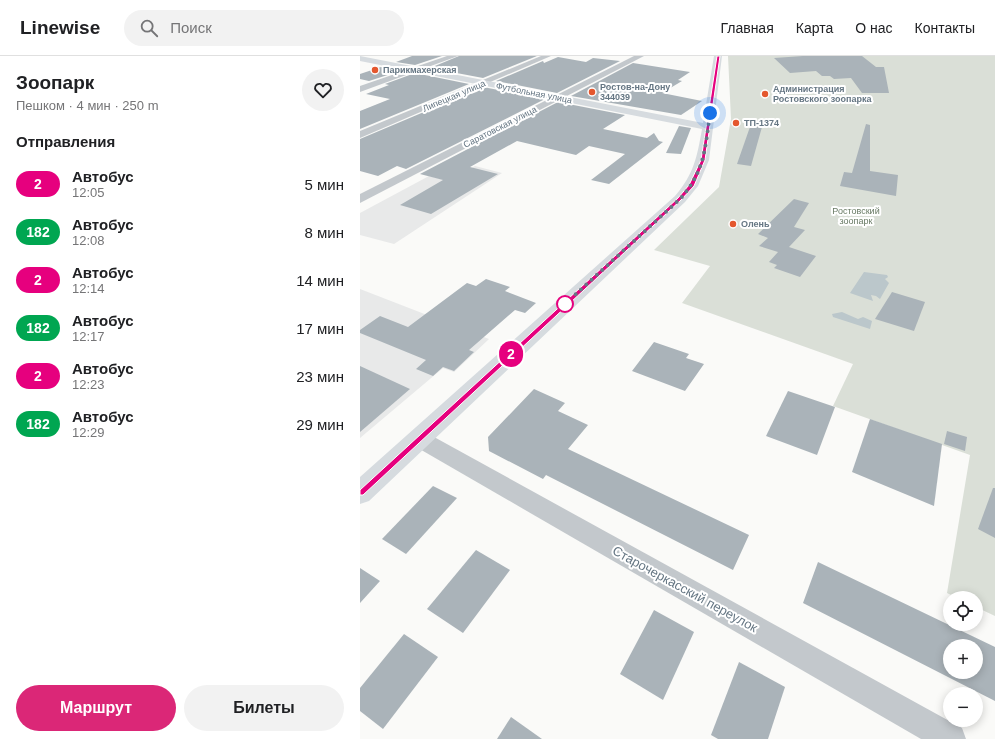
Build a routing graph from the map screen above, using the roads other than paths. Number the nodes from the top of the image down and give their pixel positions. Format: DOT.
graph roads {
  1 [pos="454,56"];
  2 [pos="547,56"];
  3 [pos="640,56"];
  4 [pos="718,56"];
  5 [pos="360,58"];
  6 [pos="416,70"];
  7 [pos="484,83"];
  8 [pos="360,89"];
  9 [pos="556,98"];
  10 [pos="708,127"];
  11 [pos="360,135"];
  12 [pos="360,199"];
  13 [pos="418,438"];
  14 [pos="360,492"];
  15 [pos="951,739"];
  1 -- 6 [label="street"];
  2 -- 7 [label="street, Липецкая улица"];
  3 -- 9 [label="street, Саратовская улица"];
  4 -- 10 [label="main road"];
  5 -- 6 [label="main road, Футбольная улица"];
  6 -- 7 [label="main road, Футбольная улица"];
  6 -- 8 [label="street"];
  7 -- 9 [label="main road, Футбольная улица"];
  7 -- 11 [label="street, Липецкая улица"];
  9 -- 10 [label="main road, Футбольная улица"];
  9 -- 12 [label="street, Саратовская улица"];
  10 -- 13 [label="main road"];
  13 -- 14 [label="main road"];
  13 -- 15 [label="street, Старочеркасский переулок"];
}
